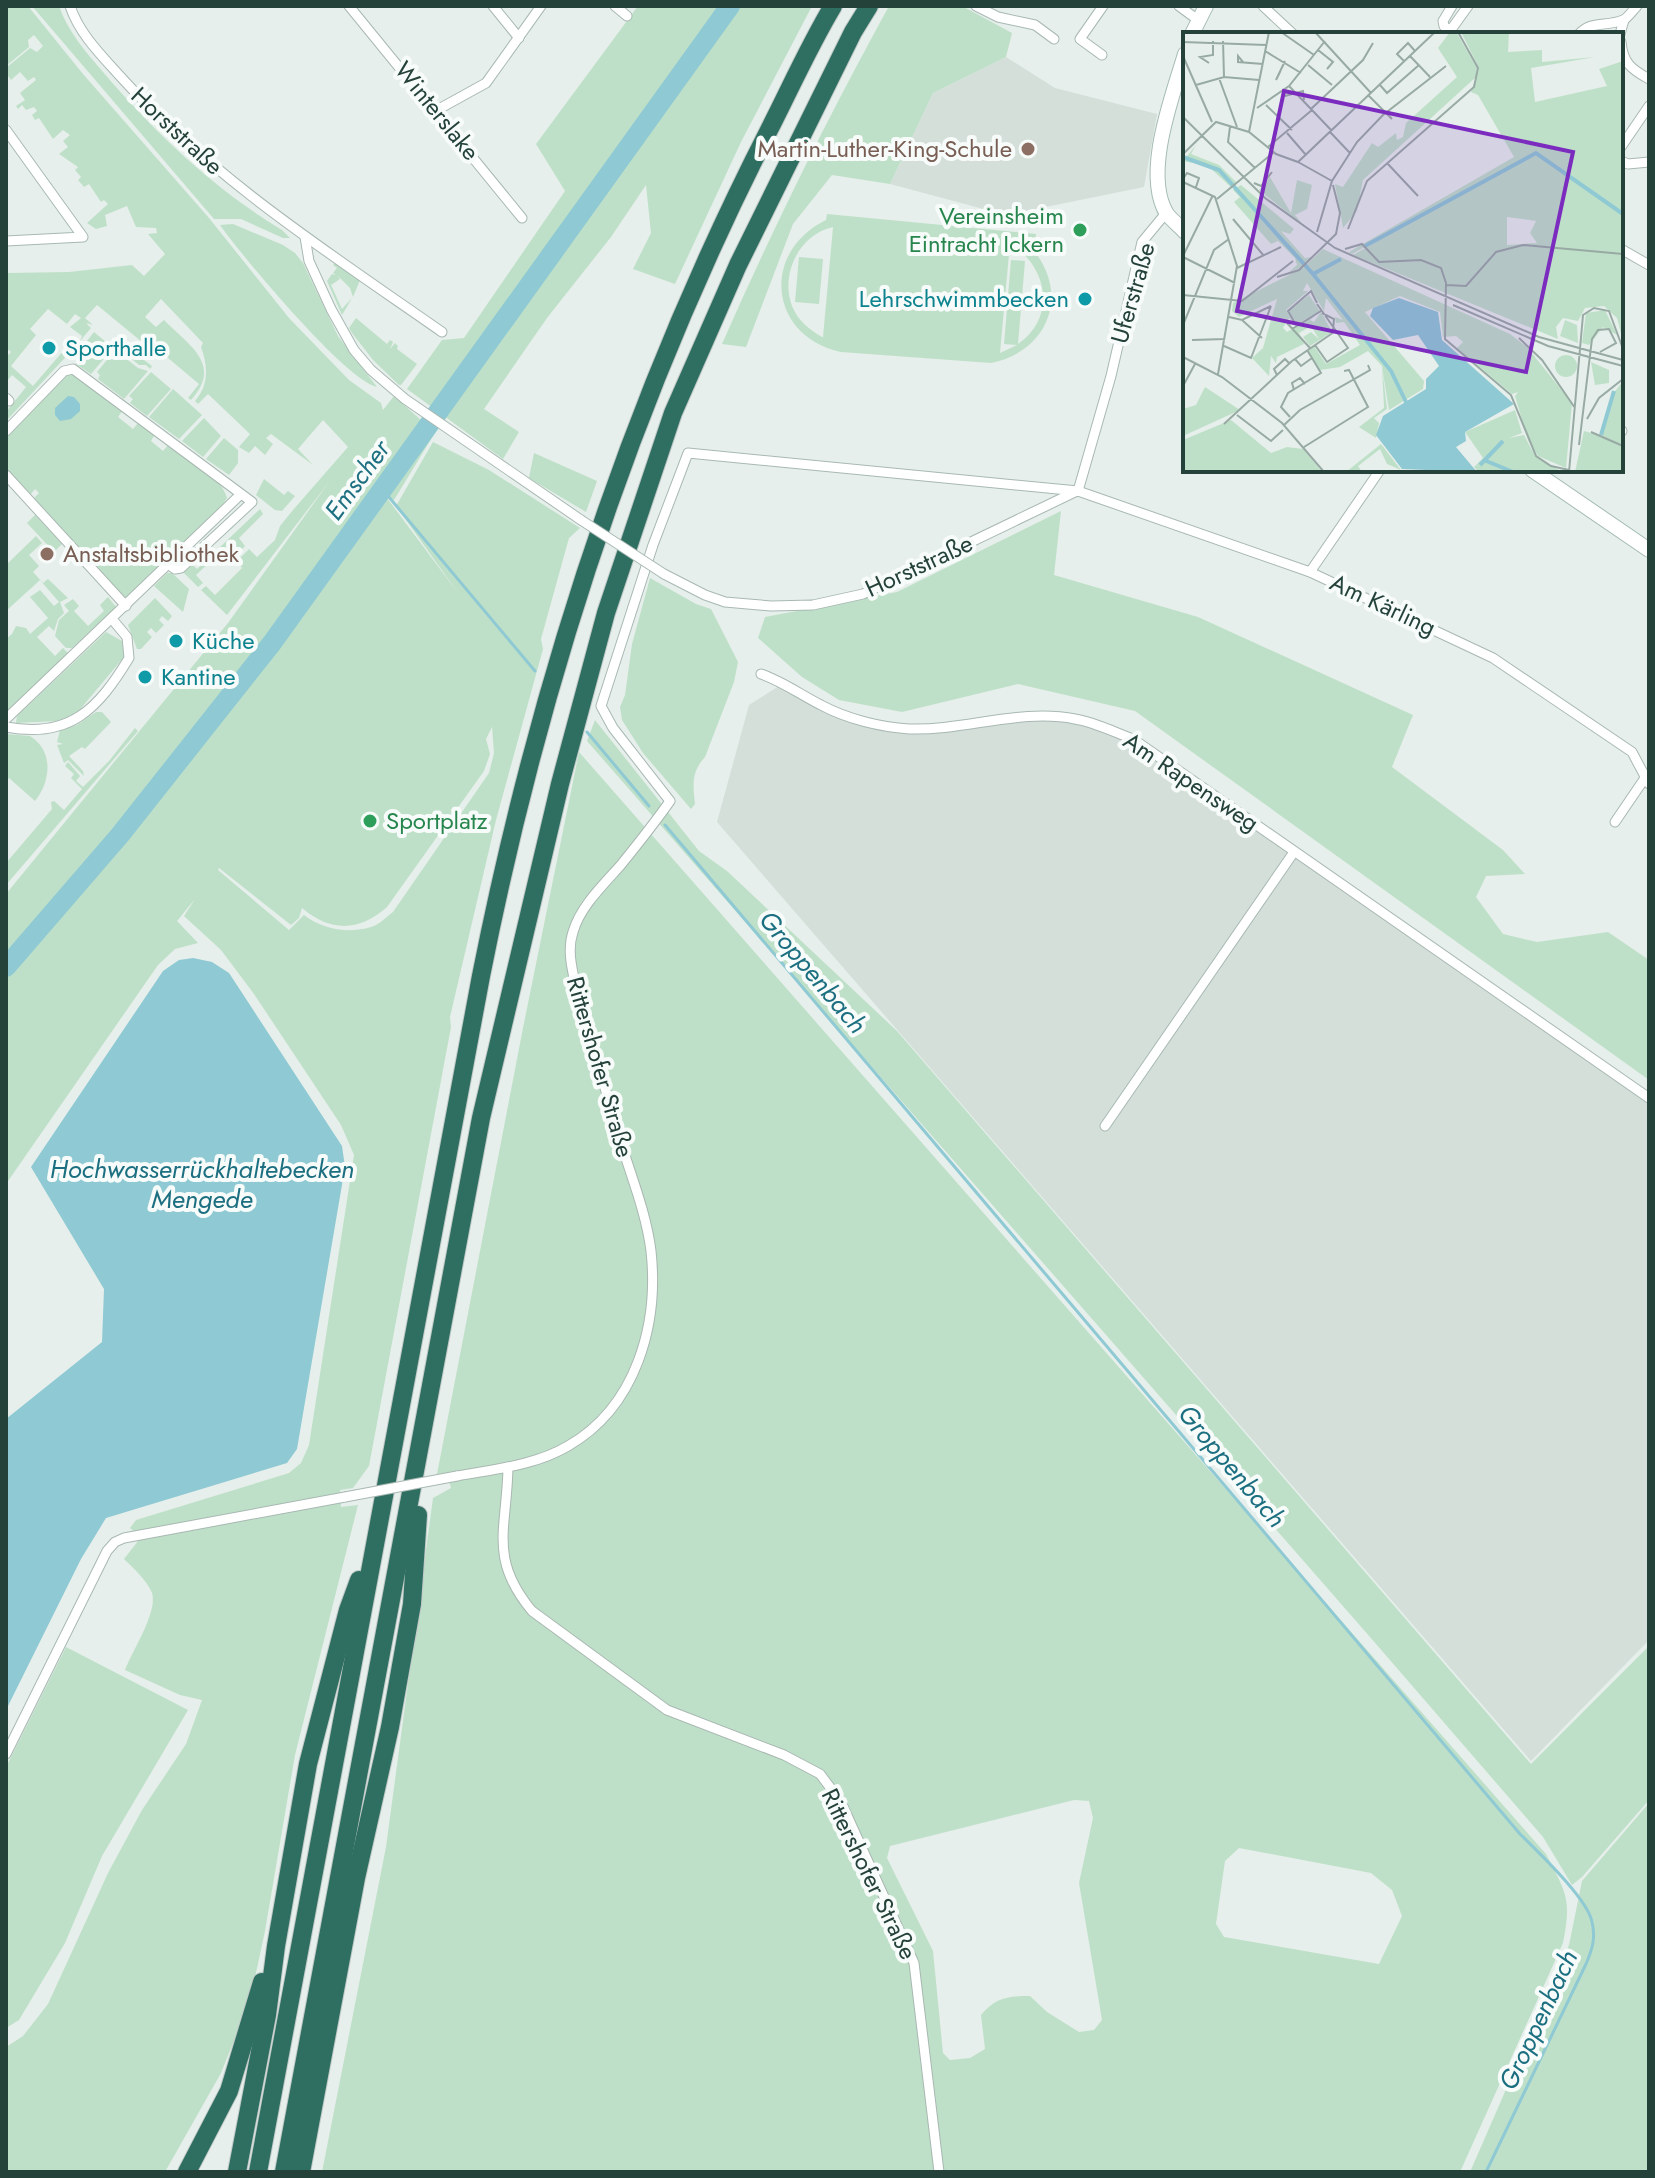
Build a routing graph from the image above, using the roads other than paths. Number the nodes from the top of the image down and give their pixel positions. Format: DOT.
graph roads {
  1 [pos="70,6"];
  2 [pos="349,6"];
  3 [pos="493,6"];
  4 [pos="541,6"];
  5 [pos="615,6"];
  6 [pos="833,6"];
  7 [pos="869,6"];
  8 [pos="976,6"];
  9 [pos="1103,6"];
  10 [pos="1179,6"];
  11 [pos="1206,6"];
  12 [pos="1263,6"];
  13 [pos="1452,6"];
  14 [pos="1468,6"];
  15 [pos="1637,6"];
  16 [pos="627,16"];
  17 [pos="1624,20"];
  18 [pos="1195,27"];
  19 [pos="1291,32"];
  20 [pos="1449,32"];
  21 [pos="1451,32"];
  22 [pos="1581,32"];
  23 [pos="1621,32"];
  24 [pos="519,38"];
  25 [pos="1054,39"];
  26 [pos="1102,55"];
  27 [pos="1623,59"];
  28 [pos="1183,62"];
  29 [pos="1649,79"];
  30 [pos="1649,106"];
  31 [pos="437,110"];
  32 [pos="6,130"];
  33 [pos="1623,144"];
  34 [pos="1623,162"];
  35 [pos="1649,162"];
  36 [pos="1166,213"];
  37 [pos="522,218"];
  38 [pos="1183,230"];
  39 [pos="305,237"];
  40 [pos="6,241"];
  41 [pos="1623,250"];
  42 [pos="1649,265"];
  43 [pos="442,332"];
  44 [pos="6,431"];
  45 [pos="1379,472"];
  46 [pos="1535,472"];
  47 [pos="6,475"];
  48 [pos="1078,491"];
  49 [pos="1649,550"];
  50 [pos="1310,572"];
  51 [pos="126,606"];
  52 [pos="112,619"];
  53 [pos="761,674"];
  54 [pos="6,719"];
  55 [pos="6,727"];
  56 [pos="1648,778"];
  57 [pos="1615,822"];
  58 [pos="1294,852"];
  59 [pos="1649,1098"];
  60 [pos="1105,1126"];
  61 [pos="423,1440"];
  62 [pos="508,1467"];
  63 [pos="375,1540"];
  64 [pos="6,1754"];
  65 [pos="276,1946"];
  66 [pos="187,2172"];
  67 [pos="237,2172"];
  68 [pos="258,2172"];
  69 [pos="284,2172"];
  70 [pos="301,2172"];
  71 [pos="939,2172"];
  1 -- 39 [label="street, Horststraße"];
  2 -- 31 [label="street, Winterslake"];
  3 -- 24 [label="street"];
  4 -- 24 [label="street"];
  5 -- 16 [label="street"];
  6 -- 63 [label="highway"];
  7 -- 61 [label="highway"];
  8 -- 25 [label="street"];
  9 -- 26 [label="street"];
  10 -- 18 [label="street"];
  11 -- 18 [label="main road"];
  12 -- 19 [label="street"];
  13 -- 20 [label="street"];
  14 -- 21 [label="street"];
  15 -- 17 [label="street"];
  17 -- 22 [label="street"];
  17 -- 23 [label="street"];
  24 -- 31 [label="street"];
  27 -- 29 [label="street"];
  28 -- 36 [label="main road, Uferstraße"];
  30 -- 33 [label="street"];
  31 -- 37 [label="street, Winterslake"];
  32 -- 40 [label="street"];
  34 -- 35 [label="street"];
  36 -- 38 [label="main road"];
  36 -- 48 [label="street, Uferstraße"];
  39 -- 43 [label="street, Horststraße"];
  39 -- 48 [label="street, Horststraße, bridge"];
  41 -- 42 [label="street"];
  44 -- 51 [label="street"];
  45 -- 50 [label="street"];
  46 -- 49 [label="main road"];
  47 -- 51 [label="street"];
  48 -- 50 [label="street, Am Kärling"];
  48 -- 62 [label="street, Rittershofer Straße"];
  50 -- 56 [label="street, Am Kärling"];
  51 -- 52 [label="street"];
  52 -- 54 [label="street"];
  52 -- 55 [label="street"];
  53 -- 58 [label="street, Am Rapensweg"];
  56 -- 57 [label="street"];
  58 -- 59 [label="street, Am Rapensweg"];
  58 -- 60 [label="street"];
  61 -- 69 [label="highway"];
  61 -- 70 [label="highway"];
  62 -- 64 [label="street, Rittershofer Straße, bridge"];
  62 -- 71 [label="street, Rittershofer Straße"];
  63 -- 65 [label="highway"];
  63 -- 68 [label="highway"];
  65 -- 66 [label="highway"];
  65 -- 67 [label="highway"];
}
